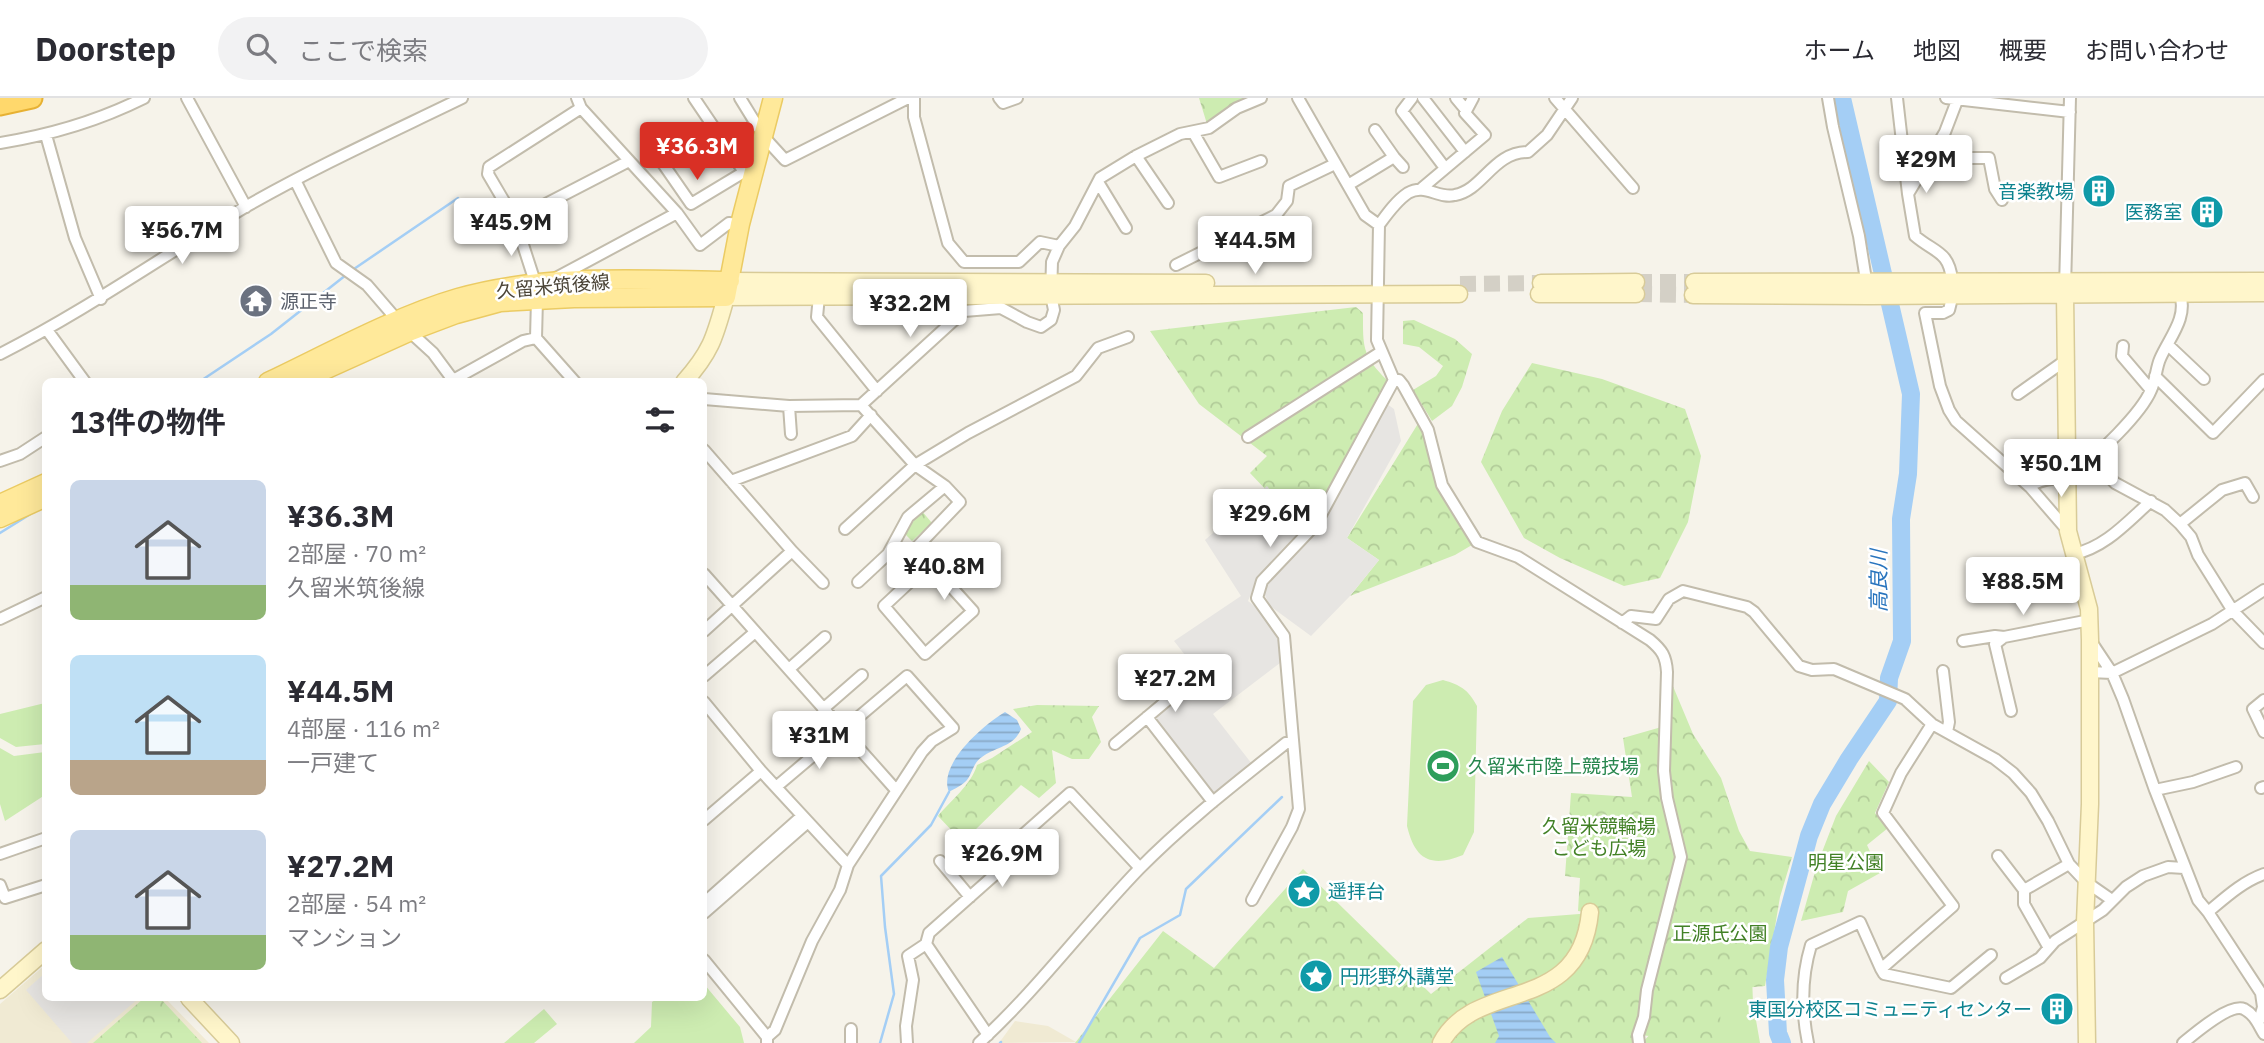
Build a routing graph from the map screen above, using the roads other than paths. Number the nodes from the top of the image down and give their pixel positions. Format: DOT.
graph roads {
  1 [pos="32,98"];
  2 [pos="144,98"];
  3 [pos="187,98"];
  4 [pos="462,98"];
  5 [pos="694,98"];
  6 [pos="740,98"];
  7 [pos="773,98"];
  8 [pos="908,98"];
  9 [pos="914,98"];
  10 [pos="999,98"];
  11 [pos="1017,98"];
  12 [pos="1261,98"];
  13 [pos="1298,98"];
  14 [pos="1412,98"];
  15 [pos="1423,98"];
  16 [pos="1456,98"];
  17 [pos="1473,98"];
  18 [pos="1555,98"];
  19 [pos="1572,98"];
  20 [pos="1828,98"];
  21 [pos="1897,98"];
  22 [pos="2070,98"];
  23 [pos="1954,99"];
  24 [pos="579,103"];
  25 [pos="0,105"];
  26 [pos="1466,110"];
  27 [pos="1565,110"];
  28 [pos="2070,112"];
  29 [pos="1375,130"];
  30 [pos="1193,132"];
  31 [pos="46,135"];
  32 [pos="764,137"];
  33 [pos="0,143"];
  34 [pos="1465,152"];
  35 [pos="657,155"];
  36 [pos="1136,156"];
  37 [pos="1394,156"];
  38 [pos="1929,158"];
  39 [pos="629,161"];
  40 [pos="1261,161"];
  41 [pos="1335,164"];
  42 [pos="1403,167"];
  43 [pos="1445,168"];
  44 [pos="749,173"];
  45 [pos="295,180"];
  46 [pos="1098,182"];
  47 [pos="1348,185"];
  48 [pos="1422,188"];
  49 [pos="1633,188"];
  50 [pos="1908,194"];
  51 [pos="2002,200"];
  52 [pos="1168,202"];
  53 [pos="246,207"];
  54 [pos="677,213"];
  55 [pos="515,220"];
  56 [pos="740,224"];
  57 [pos="1379,225"];
  58 [pos="1126,228"];
  59 [pos="1059,246"];
  60 [pos="1177,265"];
  61 [pos="1866,280"];
  62 [pos="2264,281"];
  63 [pos="1952,287"];
  64 [pos="1636,288"];
  65 [pos="1901,288"];
  66 [pos="2065,288"];
  67 [pos="540,289"];
  68 [pos="728,289"];
  69 [pos="1051,289"];
  70 [pos="1378,289"];
  71 [pos="1459,289"];
  72 [pos="1540,289"];
  73 [pos="2264,293"];
  74 [pos="2180,294"];
  75 [pos="819,296"];
  76 [pos="101,299"];
  77 [pos="405,326"];
  78 [pos="47,330"];
  79 [pos="1128,337"];
  80 [pos="536,338"];
  81 [pos="2168,345"];
  82 [pos="2123,346"];
  83 [pos="1381,352"];
  84 [pos="0,354"];
  85 [pos="2066,360"];
  86 [pos="2155,376"];
  87 [pos="82,378"];
  88 [pos="278,378"];
  89 [pos="306,378"];
  90 [pos="452,378"];
  91 [pos="457,378"];
  92 [pos="571,378"];
  93 [pos="688,378"];
  94 [pos="2204,379"];
  95 [pos="1394,380"];
  96 [pos="2264,380"];
  97 [pos="2151,390"];
  98 [pos="877,391"];
  99 [pos="2018,394"];
  100 [pos="707,399"];
  101 [pos="862,405"];
  102 [pos="789,406"];
  103 [pos="871,415"];
  104 [pos="791,434"];
  105 [pos="1248,437"];
  106 [pos="42,440"];
  107 [pos="707,453"];
  108 [pos="2091,457"];
  109 [pos="0,461"];
  110 [pos="915,465"];
  111 [pos="2067,475"];
  112 [pos="731,481"];
  113 [pos="42,485"];
  114 [pos="945,486"];
  115 [pos="2030,487"];
  116 [pos="2253,497"];
  117 [pos="42,499"];
  118 [pos="2151,501"];
  119 [pos="0,503"];
  120 [pos="0,518"];
  121 [pos="2180,524"];
  122 [pos="845,529"];
  123 [pos="2068,531"];
  124 [pos="792,551"];
  125 [pos="2074,554"];
  126 [pos="930,564"];
  127 [pos="707,579"];
  128 [pos="858,582"];
  129 [pos="822,583"];
  130 [pos="2264,590"];
  131 [pos="42,601"];
  132 [pos="730,606"];
  133 [pos="2233,611"];
  134 [pos="0,619"];
  135 [pos="2090,620"];
  136 [pos="1622,623"];
  137 [pos="707,628"];
  138 [pos="754,633"];
  139 [pos="2004,637"];
  140 [pos="825,638"];
  141 [pos="2090,640"];
  142 [pos="1963,641"];
  143 [pos="2264,643"];
  144 [pos="789,669"];
  145 [pos="1162,671"];
  146 [pos="1943,671"];
  147 [pos="2090,672"];
  148 [pos="707,673"];
  149 [pos="2112,673"];
  150 [pos="862,675"];
  151 [pos="2264,700"];
  152 [pos="707,708"];
  153 [pos="823,709"];
  154 [pos="2011,711"];
  155 [pos="1147,717"];
  156 [pos="1932,724"];
  157 [pos="841,731"];
  158 [pos="1947,732"];
  159 [pos="2264,732"];
  160 [pos="1292,742"];
  161 [pos="1115,744"];
  162 [pos="2236,767"];
  163 [pos="761,771"];
  164 [pos="776,787"];
  165 [pos="896,790"];
  166 [pos="2155,790"];
  167 [pos="1213,802"];
  168 [pos="707,817"];
  169 [pos="805,819"];
  170 [pos="42,839"];
  171 [pos="0,855"];
  172 [pos="1998,856"];
  173 [pos="940,861"];
  174 [pos="2068,864"];
  175 [pos="848,865"];
  176 [pos="1140,868"];
  177 [pos="2184,868"];
  178 [pos="2260,876"];
  179 [pos="2086,881"];
  180 [pos="0,885"];
  181 [pos="42,886"];
  182 [pos="2264,887"];
  183 [pos="2024,890"];
  184 [pos="970,897"];
  185 [pos="1252,900"];
  186 [pos="2112,900"];
  187 [pos="707,901"];
  188 [pos="707,910"];
  189 [pos="1590,912"];
  190 [pos="2208,912"];
  191 [pos="2085,922"];
  192 [pos="926,944"];
  193 [pos="2049,948"];
  194 [pos="42,953"];
  195 [pos="1992,955"];
  196 [pos="707,964"];
  197 [pos="1881,969"];
  198 [pos="2006,978"];
  199 [pos="0,990"];
  200 [pos="193,1001"];
  201 [pos="2259,1021"];
  202 [pos="851,1029"];
  203 [pos="2264,1034"];
  204 [pos="988,1035"];
  205 [pos="767,1040"];
  206 [pos="231,1043"];
  207 [pos="851,1043"];
  208 [pos="907,1043"];
  209 [pos="979,1043"];
  210 [pos="1441,1043"];
  211 [pos="1639,1043"];
  212 [pos="1808,1043"];
  213 [pos="2087,1043"];
  214 [pos="2183,1043"];
  1 -- 25 [label="highway"];
  2 -- 31 [label="street"];
  3 -- 53 [label="street"];
  4 -- 45 [label="street"];
  5 -- 44 [label="street"];
  6 -- 32 [label="street"];
  7 -- 32 [label="main road"];
  8 -- 32 [label="street"];
  9 -- 59 [label="street"];
  10 -- 11 [label="street"];
  12 -- 30 [label="street"];
  13 -- 41 [label="street"];
  14 -- 43 [label="street"];
  15 -- 34 [label="street"];
  16 -- 26 [label="street"];
  17 -- 26 [label="street"];
  18 -- 27 [label="street"];
  19 -- 27 [label="street"];
  20 -- 61 [label="street"];
  21 -- 50 [label="street"];
  22 -- 28 [label="street"];
  23 -- 28 [label="street"];
  23 -- 38 [label="street"];
  24 -- 39 [label="street"];
  24 -- 55 [label="street"];
  26 -- 34 [label="street"];
  27 -- 48 [label="street"];
  27 -- 49 [label="street"];
  28 -- 66 [label="street"];
  29 -- 37 [label="street"];
  30 -- 36 [label="street"];
  30 -- 40 [label="street"];
  31 -- 33 [label="street"];
  31 -- 76 [label="street"];
  32 -- 44 [label="main road"];
  34 -- 43 [label="street"];
  35 -- 44 [label="street"];
  36 -- 46 [label="street"];
  36 -- 52 [label="street"];
  37 -- 42 [label="street"];
  37 -- 47 [label="street"];
  38 -- 50 [label="street"];
  38 -- 51 [label="street"];
  39 -- 54 [label="street"];
  39 -- 55 [label="street"];
  41 -- 47 [label="street"];
  41 -- 60 [label="street"];
  43 -- 48 [label="street"];
  44 -- 56 [label="main road"];
  45 -- 53 [label="street"];
  45 -- 77 [label="street"];
  46 -- 58 [label="street"];
  46 -- 59 [label="street"];
  47 -- 57 [label="street"];
  48 -- 57 [label="street"];
  50 -- 63 [label="street"];
  53 -- 76 [label="street"];
  54 -- 56 [label="street"];
  54 -- 67 [label="street"];
  55 -- 67 [label="street"];
  56 -- 68 [label="main road"];
  57 -- 70 [label="street"];
  59 -- 69 [label="street"];
  61 -- 65 [label="street"];
  61 -- 65 [label="street"];
  62 -- 66 [label="street"];
  63 -- 65 [label="street"];
  63 -- 66 [label="street"];
  63 -- 115 [label="street"];
  64 -- 72 [label="street"];
  66 -- 74 [label="street"];
  66 -- 85 [label="street"];
  67 -- 68 [label="main road, 久留米筑後線"];
  67 -- 77 [label="main road, 久留米筑後線"];
  67 -- 80 [label="street"];
  68 -- 69 [label="street"];
  68 -- 75 [label="street"];
  68 -- 93 [label="street"];
  69 -- 70 [label="street"];
  69 -- 75 [label="street"];
  69 -- 98 [label="street"];
  70 -- 71 [label="street"];
  70 -- 83 [label="street"];
  73 -- 74 [label="street"];
  74 -- 81 [label="street"];
  75 -- 98 [label="street"];
  76 -- 78 [label="street"];
  77 -- 88 [label="main road, 久留米筑後線"];
  77 -- 89 [label="main road, 久留米筑後線"];
  77 -- 90 [label="street"];
  78 -- 84 [label="street"];
  78 -- 87 [label="street"];
  79 -- 110 [label="street"];
  80 -- 91 [label="street"];
  80 -- 92 [label="street"];
  81 -- 86 [label="street"];
  81 -- 94 [label="street"];
  82 -- 97 [label="street"];
  83 -- 95 [label="street"];
  83 -- 105 [label="street"];
  85 -- 99 [label="street"];
  85 -- 111 [label="street"];
  86 -- 96 [label="street"];
  86 -- 97 [label="street"];
  95 -- 136 [label="street"];
  95 -- 160 [label="street"];
  97 -- 108 [label="street"];
  98 -- 101 [label="street"];
  100 -- 102 [label="street"];
  101 -- 102 [label="street"];
  101 -- 103 [label="street"];
  102 -- 104 [label="street"];
  103 -- 110 [label="street"];
  103 -- 112 [label="street"];
  106 -- 109 [label="street"];
  107 -- 112 [label="street"];
  108 -- 111 [label="street"];
  108 -- 118 [label="street"];
  110 -- 114 [label="street"];
  110 -- 122 [label="street"];
  111 -- 115 [label="street"];
  111 -- 123 [label="street"];
  112 -- 124 [label="street"];
  113 -- 119 [label="main road"];
  114 -- 126 [label="street"];
  114 -- 128 [label="street"];
  115 -- 123 [label="street"];
  116 -- 121 [label="street"];
  117 -- 120 [label="main road"];
  118 -- 121 [label="street"];
  118 -- 125 [label="street"];
  121 -- 133 [label="street"];
  123 -- 125 [label="street"];
  124 -- 129 [label="street"];
  124 -- 132 [label="street"];
  125 -- 135 [label="street"];
  126 -- 126 [label="street"];
  127 -- 132 [label="street"];
  130 -- 133 [label="street"];
  131 -- 134 [label="street"];
  132 -- 137 [label="street"];
  132 -- 138 [label="street"];
  133 -- 143 [label="street"];
  133 -- 149 [label="street"];
  135 -- 139 [label="street"];
  135 -- 141 [label="street"];
  136 -- 156 [label="street"];
  136 -- 211 [label="street"];
  138 -- 144 [label="street"];
  138 -- 148 [label="street"];
  139 -- 142 [label="street"];
  139 -- 154 [label="street"];
  140 -- 144 [label="street"];
  141 -- 147 [label="street"];
  141 -- 149 [label="street"];
  144 -- 153 [label="street"];
  145 -- 155 [label="street"];
  146 -- 158 [label="street"];
  147 -- 149 [label="street"];
  147 -- 179 [label="street"];
  149 -- 166 [label="street"];
  150 -- 153 [label="street"];
  151 -- 159 [label="street"];
  152 -- 163 [label="street"];
  153 -- 157 [label="street"];
  155 -- 161 [label="street"];
  155 -- 167 [label="street"];
  156 -- 158 [label="street"];
  156 -- 197 [label="street"];
  157 -- 164 [label="street"];
  157 -- 165 [label="street"];
  157 -- 165 [label="street"];
  158 -- 174 [label="street"];
  160 -- 167 [label="street"];
  160 -- 185 [label="street"];
  162 -- 166 [label="street"];
  163 -- 164 [label="street"];
  163 -- 168 [label="street"];
  164 -- 169 [label="street"];
  165 -- 175 [label="street"];
  166 -- 177 [label="street"];
  167 -- 176 [label="street"];
  169 -- 175 [label="street"];
  169 -- 187 [label="street"];
  169 -- 188 [label="street"];
  170 -- 171 [label="street"];
  172 -- 183 [label="street"];
  173 -- 184 [label="street"];
  174 -- 179 [label="street"];
  174 -- 183 [label="street"];
  175 -- 205 [label="street"];
  176 -- 184 [label="street"];
  176 -- 204 [label="street"];
  177 -- 186 [label="street"];
  177 -- 190 [label="street"];
  178 -- 182 [label="street"];
  178 -- 190 [label="street"];
  179 -- 186 [label="street"];
  179 -- 191 [label="street"];
  180 -- 181 [label="street"];
  183 -- 193 [label="street"];
  184 -- 192 [label="street"];
  186 -- 191 [label="street"];
  189 -- 210 [label="street"];
  190 -- 201 [label="street"];
  191 -- 193 [label="street"];
  191 -- 213 [label="street"];
  192 -- 204 [label="street"];
  192 -- 208 [label="street"];
  193 -- 198 [label="street"];
  194 -- 199 [label="street"];
  195 -- 197 [label="street"];
  196 -- 205 [label="street"];
  197 -- 212 [label="street"];
  200 -- 206 [label="street"];
  201 -- 203 [label="street"];
  201 -- 214 [label="street"];
  202 -- 207 [label="street"];
  204 -- 209 [label="street"];
}
